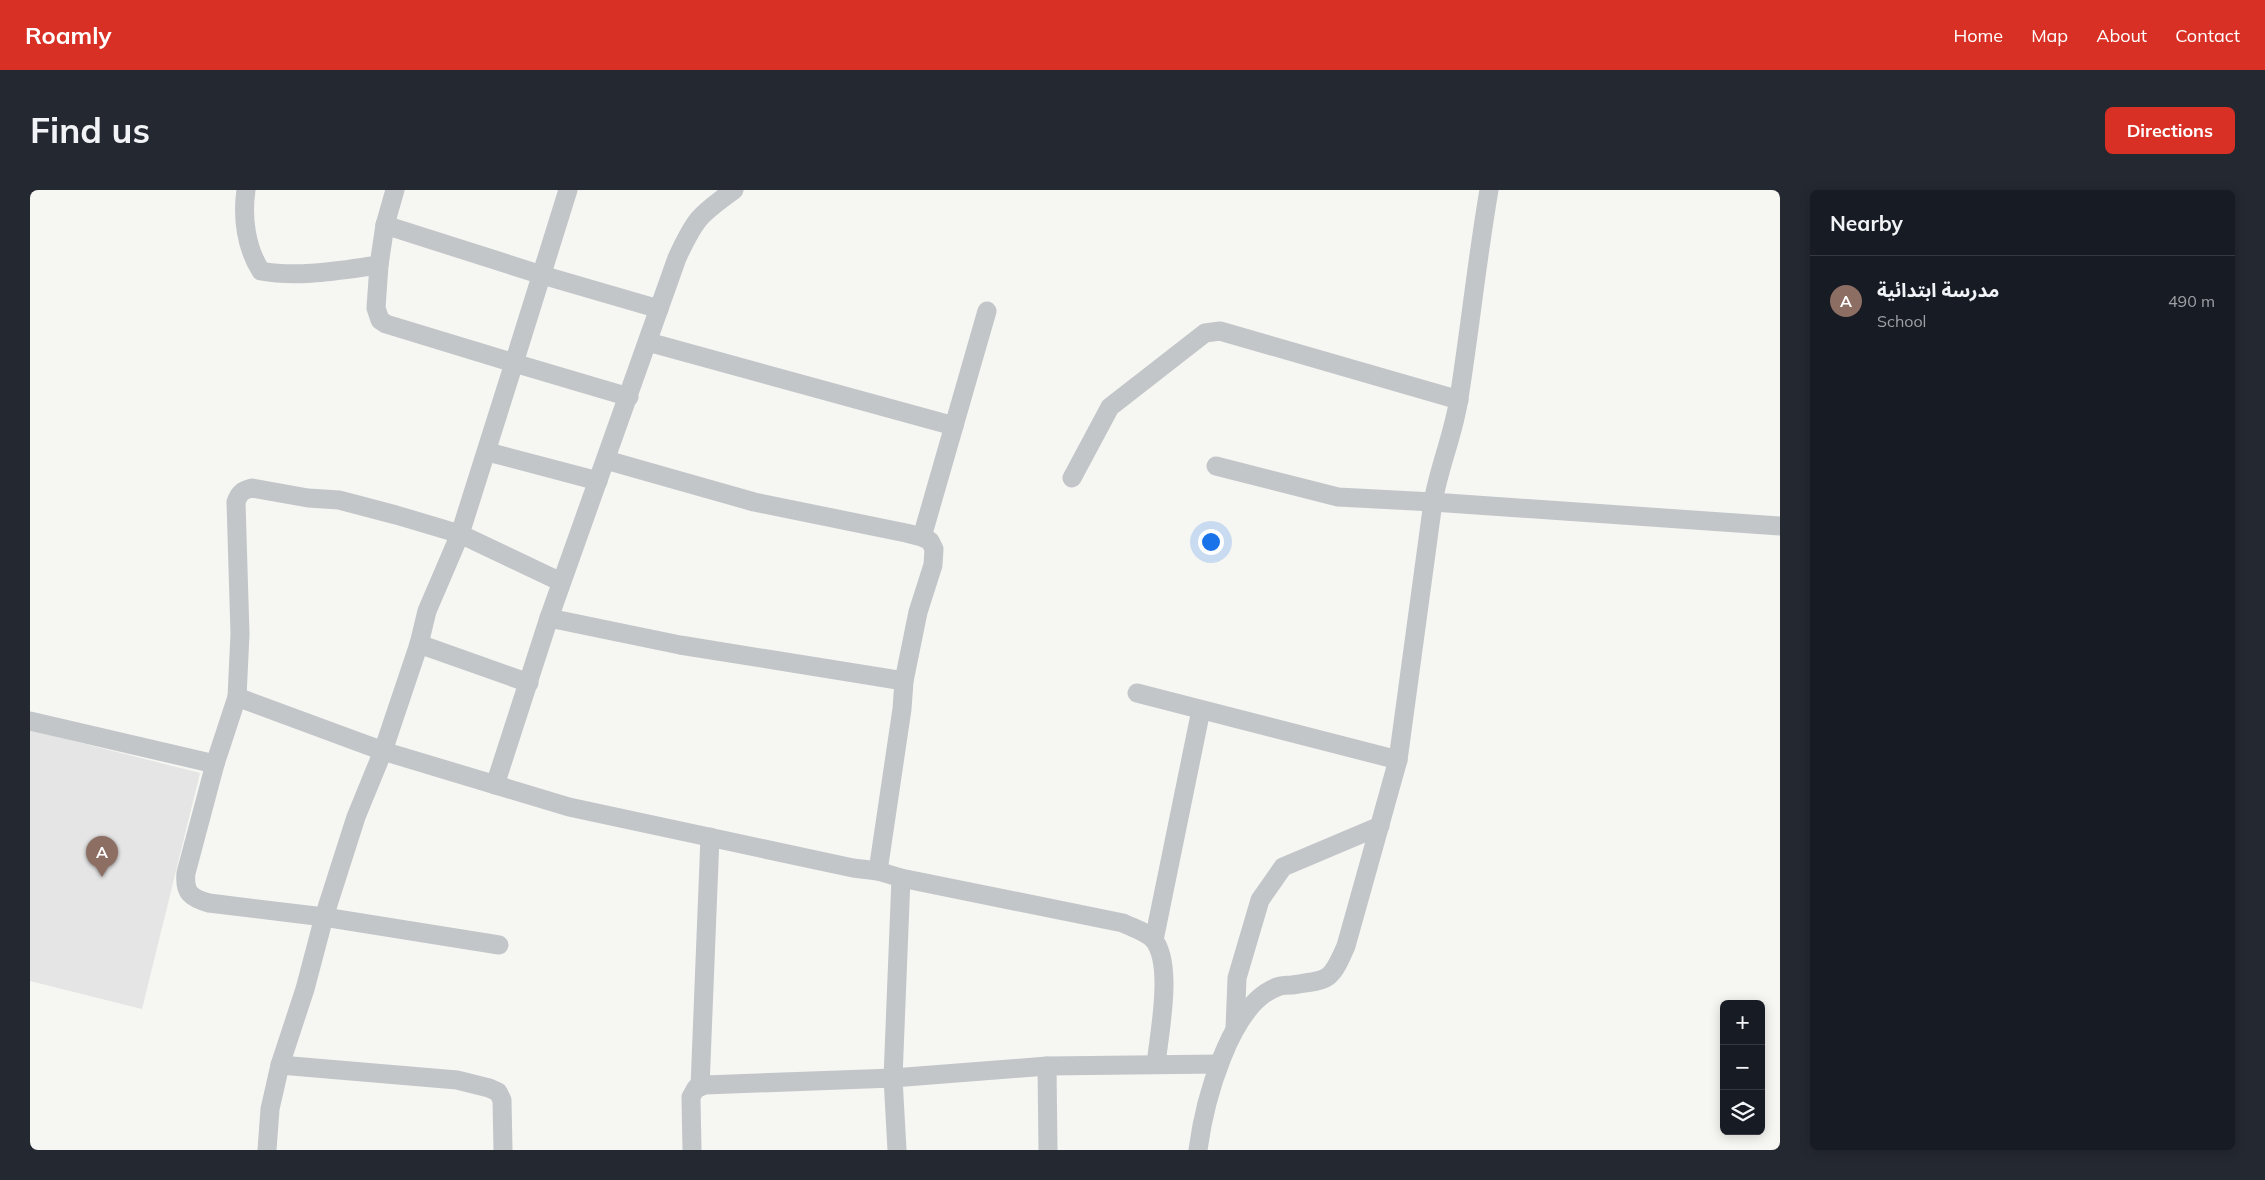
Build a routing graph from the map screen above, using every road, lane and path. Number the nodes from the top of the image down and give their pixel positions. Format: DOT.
graph roads {
  1 [pos="246,190"];
  2 [pos="395,190"];
  3 [pos="568,190"];
  4 [pos="734,190"];
  5 [pos="1489,190"];
  6 [pos="385,225"];
  7 [pos="379,265"];
  8 [pos="542,275"];
  9 [pos="659,309"];
  10 [pos="988,311"];
  11 [pos="648,342"];
  12 [pos="514,363"];
  13 [pos="629,397"];
  14 [pos="1459,400"];
  15 [pos="954,426"];
  16 [pos="488,452"];
  17 [pos="606,460"];
  18 [pos="1216,466"];
  19 [pos="1072,478"];
  20 [pos="598,481"];
  21 [pos="1433,502"];
  22 [pos="1780,526"];
  23 [pos="460,534"];
  24 [pos="922,537"];
  25 [pos="562,582"];
  26 [pos="549,618"];
  27 [pos="418,644"];
  28 [pos="904,681"];
  29 [pos="529,683"];
  30 [pos="1137,693"];
  31 [pos="237,698"];
  32 [pos="1201,710"];
  33 [pos="30,722"];
  34 [pos="384,751"];
  35 [pos="1398,760"];
  36 [pos="215,764"];
  37 [pos="495,785"];
  38 [pos="1380,826"];
  39 [pos="710,837"];
  40 [pos="878,871"];
  41 [pos="902,878"];
  42 [pos="324,917"];
  43 [pos="1154,940"];
  44 [pos="499,945"];
  45 [pos="1235,1028"];
  46 [pos="1156,1064"];
  47 [pos="1219,1064"];
  48 [pos="280,1065"];
  49 [pos="1046,1066"];
  50 [pos="893,1078"];
  51 [pos="700,1087"];
  52 [pos="267,1150"];
  53 [pos="503,1150"];
  54 [pos="692,1150"];
  55 [pos="897,1150"];
  56 [pos="1048,1150"];
  57 [pos="1198,1150"];
  1 -- 7 [label="street"];
  2 -- 6 [label="street"];
  3 -- 8 [label="street"];
  4 -- 9 [label="street"];
  5 -- 14 [label="street"];
  6 -- 7 [label="street"];
  6 -- 8 [label="street"];
  7 -- 12 [label="street"];
  8 -- 9 [label="street"];
  8 -- 12 [label="street"];
  9 -- 11 [label="street"];
  10 -- 15 [label="street"];
  11 -- 13 [label="street"];
  11 -- 15 [label="street"];
  12 -- 13 [label="street"];
  12 -- 16 [label="street"];
  13 -- 17 [label="street"];
  14 -- 19 [label="street"];
  14 -- 21 [label="street"];
  15 -- 24 [label="street"];
  16 -- 20 [label="street"];
  16 -- 23 [label="street"];
  17 -- 20 [label="street"];
  17 -- 24 [label="street"];
  18 -- 21 [label="street"];
  20 -- 25 [label="street"];
  21 -- 22 [label="street"];
  21 -- 35 [label="street"];
  23 -- 25 [label="street"];
  23 -- 27 [label="street"];
  23 -- 31 [label="street"];
  24 -- 28 [label="street"];
  25 -- 26 [label="street"];
  26 -- 28 [label="street"];
  26 -- 29 [label="street"];
  27 -- 29 [label="street"];
  27 -- 34 [label="street"];
  28 -- 40 [label="street"];
  29 -- 37 [label="street"];
  30 -- 32 [label="street"];
  31 -- 34 [label="street"];
  31 -- 36 [label="street"];
  32 -- 35 [label="street"];
  32 -- 43 [label="street"];
  33 -- 36 [label="street"];
  34 -- 37 [label="street"];
  34 -- 42 [label="street"];
  35 -- 38 [label="street"];
  36 -- 42 [label="street"];
  37 -- 39 [label="street"];
  38 -- 45 [label="street"];
  38 -- 45 [label="street"];
  39 -- 40 [label="street"];
  39 -- 51 [label="street"];
  40 -- 41 [label="street"];
  41 -- 43 [label="street"];
  41 -- 50 [label="street"];
  42 -- 44 [label="street"];
  42 -- 48 [label="street"];
  43 -- 46 [label="street"];
  45 -- 47 [label="street"];
  46 -- 47 [label="street"];
  46 -- 49 [label="street"];
  47 -- 57 [label="street"];
  48 -- 52 [label="street"];
  48 -- 53 [label="street"];
  49 -- 50 [label="street"];
  49 -- 56 [label="street"];
  50 -- 51 [label="street"];
  50 -- 55 [label="street"];
  51 -- 54 [label="street"];
}
